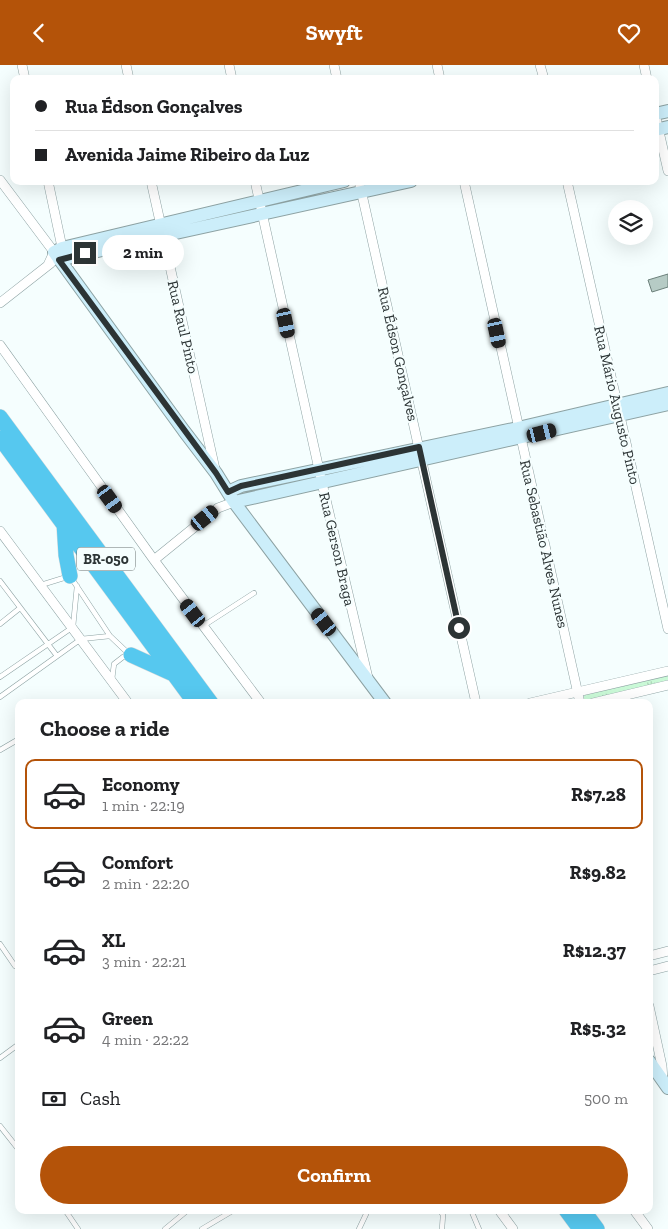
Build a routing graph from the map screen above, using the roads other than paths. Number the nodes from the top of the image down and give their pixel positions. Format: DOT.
graph roads {
  1 [pos="661,128"];
  2 [pos="668,171"];
  3 [pos="0,180"];
  4 [pos="49,185"];
  5 [pos="152,185"];
  6 [pos="256,185"];
  7 [pos="327,185"];
  8 [pos="465,185"];
  9 [pos="568,185"];
  10 [pos="360,186"];
  11 [pos="259,201"];
  12 [pos="262,214"];
  13 [pos="162,230"];
  14 [pos="58,257"];
  15 [pos="0,303"];
  16 [pos="0,345"];
  17 [pos="668,393"];
  18 [pos="668,404"];
  19 [pos="618,409"];
  20 [pos="0,417"];
  21 [pos="519,433"];
  22 [pos="0,438"];
  23 [pos="420,453"];
  24 [pos="319,469"];
  25 [pos="216,473"];
  26 [pos="322,483"];
  27 [pos="231,497"];
  28 [pos="64,523"];
  29 [pos="0,531"];
  30 [pos="154,560"];
  31 [pos="0,581"];
  32 [pos="74,581"];
  33 [pos="41,585"];
  34 [pos="254,593"];
  35 [pos="20,608"];
  36 [pos="0,624"];
  37 [pos="203,626"];
  38 [pos="73,627"];
  39 [pos="668,629"];
  40 [pos="110,636"];
  41 [pos="81,639"];
  42 [pos="48,645"];
  43 [pos="131,655"];
  44 [pos="57,656"];
  45 [pos="668,671"];
  46 [pos="174,675"];
  47 [pos="0,677"];
  48 [pos="113,682"];
  49 [pos="369,682"];
  50 [pos="668,685"];
  51 [pos="577,692"];
  52 [pos="0,697"];
  53 [pos="125,699"];
  54 [pos="192,699"];
  55 [pos="208,699"];
  56 [pos="258,699"];
  57 [pos="382,699"];
  58 [pos="475,699"];
  59 [pos="547,699"];
  60 [pos="579,699"];
  61 [pos="610,699"];
  62 [pos="15,741"];
  63 [pos="0,750"];
  64 [pos="0,944"];
  65 [pos="668,951"];
  66 [pos="653,955"];
  67 [pos="15,966"];
  68 [pos="668,967"];
  69 [pos="653,970"];
  70 [pos="653,1024"];
  71 [pos="15,1047"];
  72 [pos="0,1058"];
  73 [pos="653,1066"];
  74 [pos="666,1084"];
  75 [pos="0,1126"];
  76 [pos="15,1145"];
  77 [pos="68,1214"];
  78 [pos="183,1214"];
  79 [pos="227,1214"];
  80 [pos="366,1214"];
  81 [pos="442,1214"];
  82 [pos="473,1214"];
  83 [pos="502,1214"];
  84 [pos="569,1214"];
  85 [pos="586,1214"];
  86 [pos="637,1214"];
  87 [pos="78,1229"];
  88 [pos="165,1229"];
  89 [pos="202,1229"];
  90 [pos="360,1229"];
  91 [pos="442,1229"];
  92 [pos="479,1229"];
  93 [pos="513,1229"];
  94 [pos="580,1229"];
  95 [pos="597,1229"];
  96 [pos="648,1229"];
  1 -- 2 [label="street"];
  3 -- 14 [label="street"];
  4 -- 14 [label="street"];
  5 -- 13 [label="street, Rua Raul Pinto"];
  6 -- 11 [label="street, Rua Gerson Braga"];
  7 -- 11 [label="street"];
  8 -- 21 [label="street, Rua Sebastião Alves Nunes"];
  9 -- 19 [label="street, Rua Mário Augusto Pinto"];
  10 -- 12 [label="street"];
  10 -- 23 [label="street, Rua Édson Gonçalves"];
  11 -- 12 [label="street, Rua Gerson Braga"];
  11 -- 13 [label="street"];
  12 -- 13 [label="street"];
  12 -- 24 [label="street, Rua Gerson Braga"];
  13 -- 14 [label="street"];
  13 -- 25 [label="street, Rua Raul Pinto"];
  14 -- 15 [label="street"];
  14 -- 25 [label="street"];
  16 -- 30 [label="street"];
  17 -- 19 [label="street"];
  18 -- 19 [label="street"];
  19 -- 21 [label="street"];
  19 -- 39 [label="street, Rua Mário Augusto Pinto"];
  20 -- 55 [label="highway, BR-050"];
  21 -- 23 [label="street"];
  21 -- 51 [label="street, Rua Sebastião Alves Nunes"];
  22 -- 28 [label="highway, BR-050"];
  23 -- 24 [label="street"];
  23 -- 26 [label="street"];
  23 -- 58 [label="street, Rua Édson Gonçalves"];
  24 -- 26 [label="street, Rua Gerson Braga"];
  24 -- 27 [label="street"];
  25 -- 27 [label="street"];
  26 -- 27 [label="street"];
  26 -- 49 [label="street, Rua Gerson Braga"];
  27 -- 30 [label="street"];
  27 -- 49 [label="street"];
  28 -- 32 [label="highway"];
  28 -- 46 [label="highway, BR-050"];
  29 -- 33 [label="street"];
  30 -- 37 [label="street"];
  31 -- 35 [label="lane"];
  32 -- 33 [label="lane"];
  32 -- 38 [label="lane"];
  32 -- 40 [label="lane"];
  33 -- 38 [label="street"];
  34 -- 37 [label="lane"];
  35 -- 36 [label="lane"];
  35 -- 42 [label="lane"];
  37 -- 56 [label="street"];
  38 -- 41 [label="street"];
  38 -- 42 [label="lane"];
  40 -- 41 [label="lane"];
  40 -- 43 [label="lane"];
  41 -- 44 [label="lane"];
  41 -- 48 [label="street"];
  42 -- 44 [label="lane"];
  42 -- 47 [label="lane"];
  43 -- 46 [label="highway"];
  43 -- 48 [label="lane"];
  44 -- 52 [label="lane"];
  45 -- 51 [label="street"];
  46 -- 54 [label="highway, BR-050"];
  48 -- 53 [label="street"];
  49 -- 57 [label="street"];
  50 -- 61 [label="street"];
  51 -- 59 [label="street"];
  51 -- 60 [label="street, Rua Sebastião Alves Nunes"];
  62 -- 63 [label="lane"];
  64 -- 67 [label="lane"];
  65 -- 66 [label="street"];
  68 -- 69 [label="street"];
  70 -- 74 [label="street"];
  71 -- 72 [label="lane"];
  73 -- 74 [label="street"];
  75 -- 76 [label="lane"];
  77 -- 87 [label="lane"];
  78 -- 88 [label="lane"];
  79 -- 89 [label="lane"];
  80 -- 90 [label="lane"];
  81 -- 91 [label="lane"];
  82 -- 92 [label="lane"];
  83 -- 93 [label="street"];
  84 -- 94 [label="highway"];
  85 -- 95 [label="highway"];
  86 -- 96 [label="street"];
}
